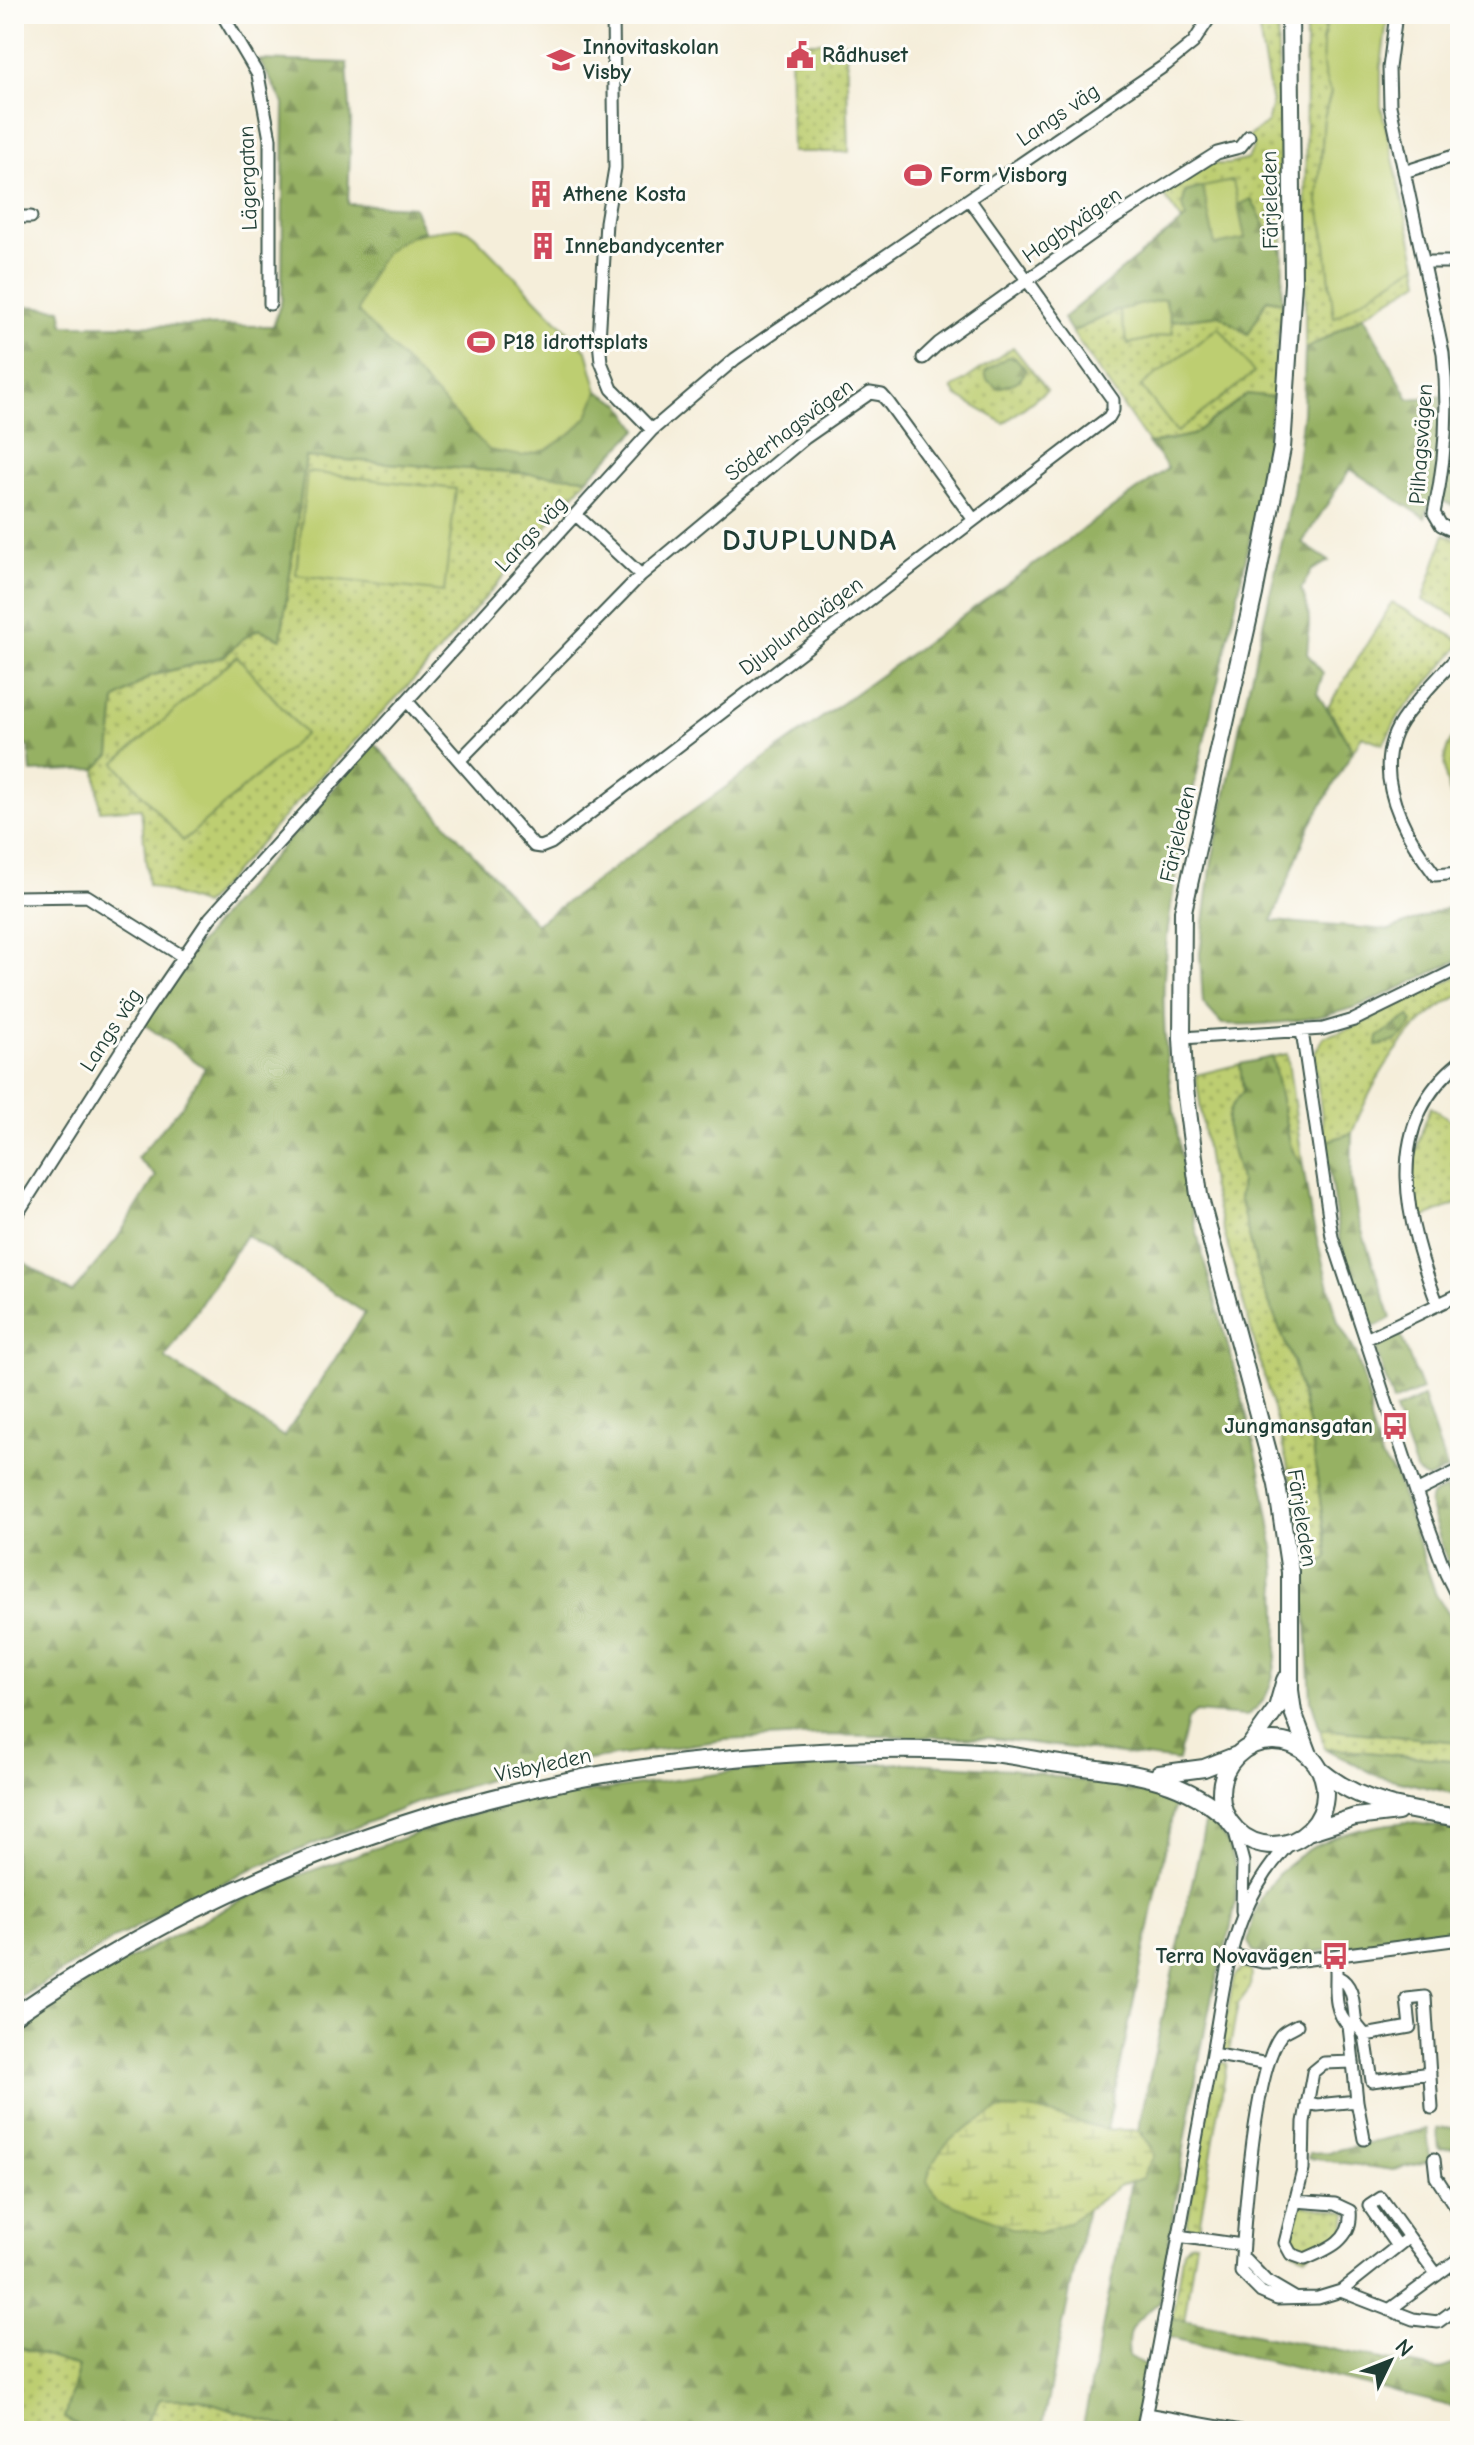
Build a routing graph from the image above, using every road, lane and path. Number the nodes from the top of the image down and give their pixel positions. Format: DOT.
graph roads {
  1 [pos="222,14"];
  2 [pos="613,14"];
  3 [pos="1212,14"];
  4 [pos="1290,14"];
  5 [pos="1396,14"];
  6 [pos="1249,136"];
  7 [pos="1460,154"];
  8 [pos="1404,172"];
  9 [pos="969,199"];
  10 [pos="14,217"];
  11 [pos="31,217"];
  12 [pos="1424,262"];
  13 [pos="1460,262"];
  14 [pos="1026,280"];
  15 [pos="270,304"];
  16 [pos="923,358"];
  17 [pos="652,430"];
  18 [pos="576,515"];
  19 [pos="974,520"];
  20 [pos="1460,534"];
  21 [pos="641,575"];
  22 [pos="1460,654"];
  23 [pos="407,701"];
  24 [pos="460,760"];
  25 [pos="1460,873"];
  26 [pos="14,897"];
  27 [pos="182,956"];
  28 [pos="1460,968"];
  29 [pos="1302,1031"];
  30 [pos="1182,1038"];
  31 [pos="1460,1062"];
  32 [pos="14,1219"];
  33 [pos="1460,1294"];
  34 [pos="1438,1305"];
  35 [pos="1366,1339"];
  36 [pos="1460,1470"];
  37 [pos="1416,1492"];
  38 [pos="1460,1602"];
  39 [pos="1289,1658"];
  40 [pos="1243,1751"];
  41 [pos="1314,1763"];
  42 [pos="1129,1773"];
  43 [pos="1423,1813"];
  44 [pos="1460,1818"];
  45 [pos="1231,1823"];
  46 [pos="1299,1837"];
  47 [pos="1242,1919"];
  48 [pos="1460,1939"];
  49 [pos="1233,1955"];
  50 [pos="1335,1956"];
  51 [pos="14,2016"];
  52 [pos="1297,2025"];
  53 [pos="1353,2025"];
  54 [pos="1427,2025"];
  55 [pos="1410,2027"];
  56 [pos="1365,2035"];
  57 [pos="1212,2054"];
  58 [pos="1353,2062"];
  59 [pos="1268,2064"];
  60 [pos="1430,2073"];
  61 [pos="1357,2101"];
  62 [pos="1307,2102"];
  63 [pos="1432,2108"];
  64 [pos="1364,2139"];
  65 [pos="1434,2159"];
  66 [pos="1295,2201"];
  67 [pos="1460,2214"];
  68 [pos="1178,2236"];
  69 [pos="1409,2237"];
  70 [pos="1397,2246"];
  71 [pos="1242,2250"];
  72 [pos="1460,2258"];
  73 [pos="1437,2275"];
  74 [pos="1341,2291"];
  75 [pos="1299,2300"];
  76 [pos="1460,2306"];
  77 [pos="1389,2310"];
  78 [pos="1146,2414"];
  79 [pos="1142,2431"];
  80 [pos="1240,2431"];
  1 -- 15 [label="street, Lägergatan"];
  2 -- 17 [label="street"];
  3 -- 9 [label="street, Langs väg"];
  4 -- 30 [label="main road, Färjeleden"];
  5 -- 8 [label="street, Pilhagsvägen"];
  6 -- 14 [label="street, Hagbyvägen"];
  7 -- 8 [label="street"];
  8 -- 12 [label="street, Pilhagsvägen"];
  9 -- 14 [label="street, Djuplundavägen"];
  9 -- 17 [label="street, Langs väg"];
  10 -- 11 [label="street"];
  12 -- 13 [label="street"];
  12 -- 20 [label="street, Pilhagsvägen"];
  14 -- 16 [label="street, Hagbyvägen"];
  14 -- 19 [label="street, Djuplundavägen"];
  17 -- 18 [label="street, Langs väg"];
  18 -- 21 [label="street"];
  18 -- 23 [label="street, Langs väg"];
  19 -- 21 [label="street, Söderhagsvägen"];
  19 -- 24 [label="street, Djuplundavägen"];
  21 -- 24 [label="street, Söderhagsvägen"];
  22 -- 25 [label="street"];
  23 -- 24 [label="street, Djuplundavägen"];
  23 -- 27 [label="street, Langs väg"];
  26 -- 27 [label="street"];
  27 -- 32 [label="street, Langs väg"];
  28 -- 29 [label="street"];
  29 -- 30 [label="street"];
  29 -- 35 [label="street"];
  30 -- 39 [label="main road, Färjeleden"];
  31 -- 34 [label="street"];
  33 -- 34 [label="street"];
  34 -- 35 [label="street"];
  35 -- 37 [label="street"];
  36 -- 37 [label="street"];
  37 -- 38 [label="street"];
  39 -- 40 [label="main road, Färjeleden"];
  39 -- 41 [label="main road, Färjeleden"];
  40 -- 41 [label="main road"];
  40 -- 42 [label="main road, Visbyleden"];
  40 -- 45 [label="main road"];
  41 -- 43 [label="main road"];
  41 -- 46 [label="main road"];
  42 -- 45 [label="main road, Visbyleden"];
  42 -- 51 [label="main road, Visbyleden"];
  43 -- 44 [label="main road"];
  43 -- 46 [label="main road"];
  45 -- 46 [label="main road"];
  45 -- 47 [label="street"];
  46 -- 47 [label="street"];
  47 -- 49 [label="street"];
  48 -- 50 [label="street"];
  49 -- 50 [label="street"];
  49 -- 57 [label="street"];
  50 -- 53 [label="street"];
  52 -- 59 [label="street"];
  53 -- 56 [label="street"];
  53 -- 58 [label="street"];
  54 -- 55 [label="street"];
  54 -- 55 [label="street"];
  54 -- 60 [label="street"];
  55 -- 56 [label="street"];
  56 -- 60 [label="street"];
  57 -- 59 [label="street"];
  57 -- 68 [label="street"];
  58 -- 61 [label="street"];
  58 -- 62 [label="street"];
  59 -- 71 [label="street"];
  60 -- 63 [label="street"];
  61 -- 62 [label="street"];
  61 -- 64 [label="street"];
  62 -- 66 [label="street"];
  65 -- 67 [label="street"];
  66 -- 66 [label="street"];
  68 -- 71 [label="street"];
  68 -- 78 [label="street"];
  69 -- 70 [label="street"];
  69 -- 70 [label="street"];
  69 -- 73 [label="street"];
  70 -- 74 [label="street"];
  71 -- 75 [label="street"];
  71 -- 75 [label="street"];
  72 -- 73 [label="street"];
  73 -- 77 [label="street"];
  74 -- 75 [label="street"];
  74 -- 77 [label="street"];
  76 -- 77 [label="street"];
  78 -- 79 [label="street"];
  78 -- 80 [label="street"];
}
